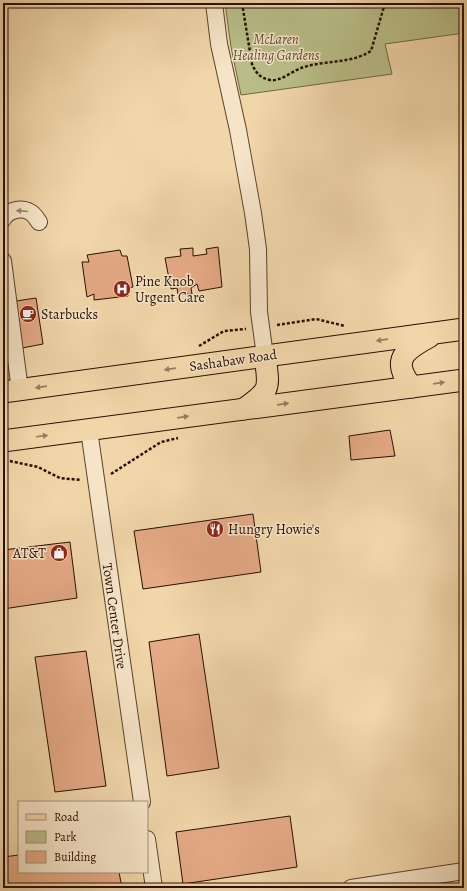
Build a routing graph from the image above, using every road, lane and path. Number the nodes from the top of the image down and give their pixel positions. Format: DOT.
graph roads {
  1 [pos="214,3"];
  2 [pos="242,3"];
  3 [pos="385,3"];
  4 [pos="3,218"];
  5 [pos="40,222"];
  6 [pos="3,261"];
  7 [pos="351,327"];
  8 [pos="260,328"];
  9 [pos="464,329"];
  10 [pos="435,333"];
  11 [pos="193,349"];
  12 [pos="265,356"];
  13 [pos="464,380"];
  14 [pos="412,387"];
  15 [pos="11,391"];
  16 [pos="244,409"];
  17 [pos="89,430"];
  18 [pos="181,437"];
  19 [pos="3,441"];
  20 [pos="3,461"];
  21 [pos="96,477"];
  22 [pos="142,801"];
  23 [pos="148,846"];
  24 [pos="464,871"];
  25 [pos="154,888"];
  26 [pos="351,888"];
  1 -- 8 [label="street"];
  2 -- 3 [label="path"];
  5 -- 4 [label="street, one-way"];
  6 -- 15 [label="street"];
  7 -- 8 [label="path"];
  8 -- 11 [label="path"];
  8 -- 12 [label="street"];
  9 -- 10 [label="main road, Sashabaw Road"];
  10 -- 12 [label="main road, Sashabaw Road, one-way"];
  10 -- 14 [label="main road"];
  12 -- 15 [label="main road, Sashabaw Road, one-way"];
  12 -- 16 [label="main road"];
  14 -- 13 [label="main road, one-way"];
  16 -- 14 [label="main road, one-way"];
  17 -- 16 [label="main road, one-way"];
  19 -- 17 [label="main road, one-way"];
  17 -- 21 [label="street, Town Center Drive"];
  18 -- 21 [label="path"];
  20 -- 21 [label="path"];
  21 -- 22 [label="street, Town Center Drive"];
  23 -- 25 [label="street"];
  24 -- 26 [label="street"];
}
